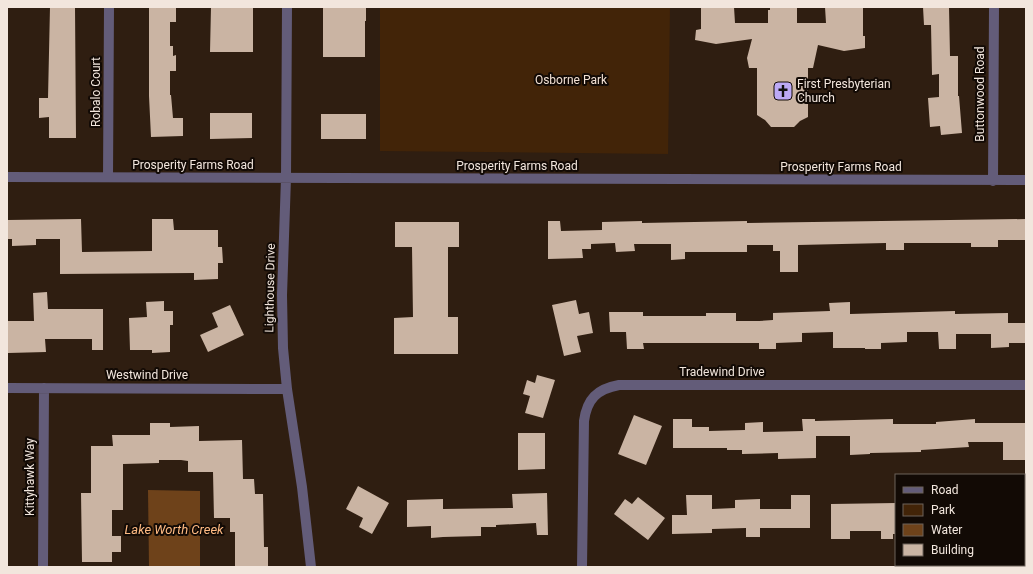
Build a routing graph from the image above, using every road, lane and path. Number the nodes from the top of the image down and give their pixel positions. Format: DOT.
graph roads {
  1 [pos="109,7"];
  2 [pos="287,7"];
  3 [pos="994,7"];
  4 [pos="7,177"];
  5 [pos="108,177"];
  6 [pos="286,178"];
  7 [pos="1026,180"];
  8 [pos="993,181"];
  9 [pos="1026,384"];
  10 [pos="7,388"];
  11 [pos="44,388"];
  12 [pos="287,389"];
  13 [pos="43,567"];
  14 [pos="311,567"];
  15 [pos="582,567"];
  1 -- 5 [label="street, Robalo Court"];
  2 -- 6 [label="street, Lighthouse Drive"];
  3 -- 8 [label="street, Buttonwood Road"];
  4 -- 5 [label="street, Prosperity Farms Road"];
  5 -- 6 [label="street, Prosperity Farms Road"];
  6 -- 8 [label="street, Prosperity Farms Road"];
  6 -- 12 [label="street, Lighthouse Drive"];
  7 -- 8 [label="street, Prosperity Farms Road"];
  9 -- 15 [label="street, Tradewind Drive"];
  10 -- 11 [label="street, Westwind Drive"];
  11 -- 12 [label="street, Westwind Drive"];
  11 -- 13 [label="street, Kittyhawk Way"];
  12 -- 14 [label="street, Lighthouse Drive"];
}
